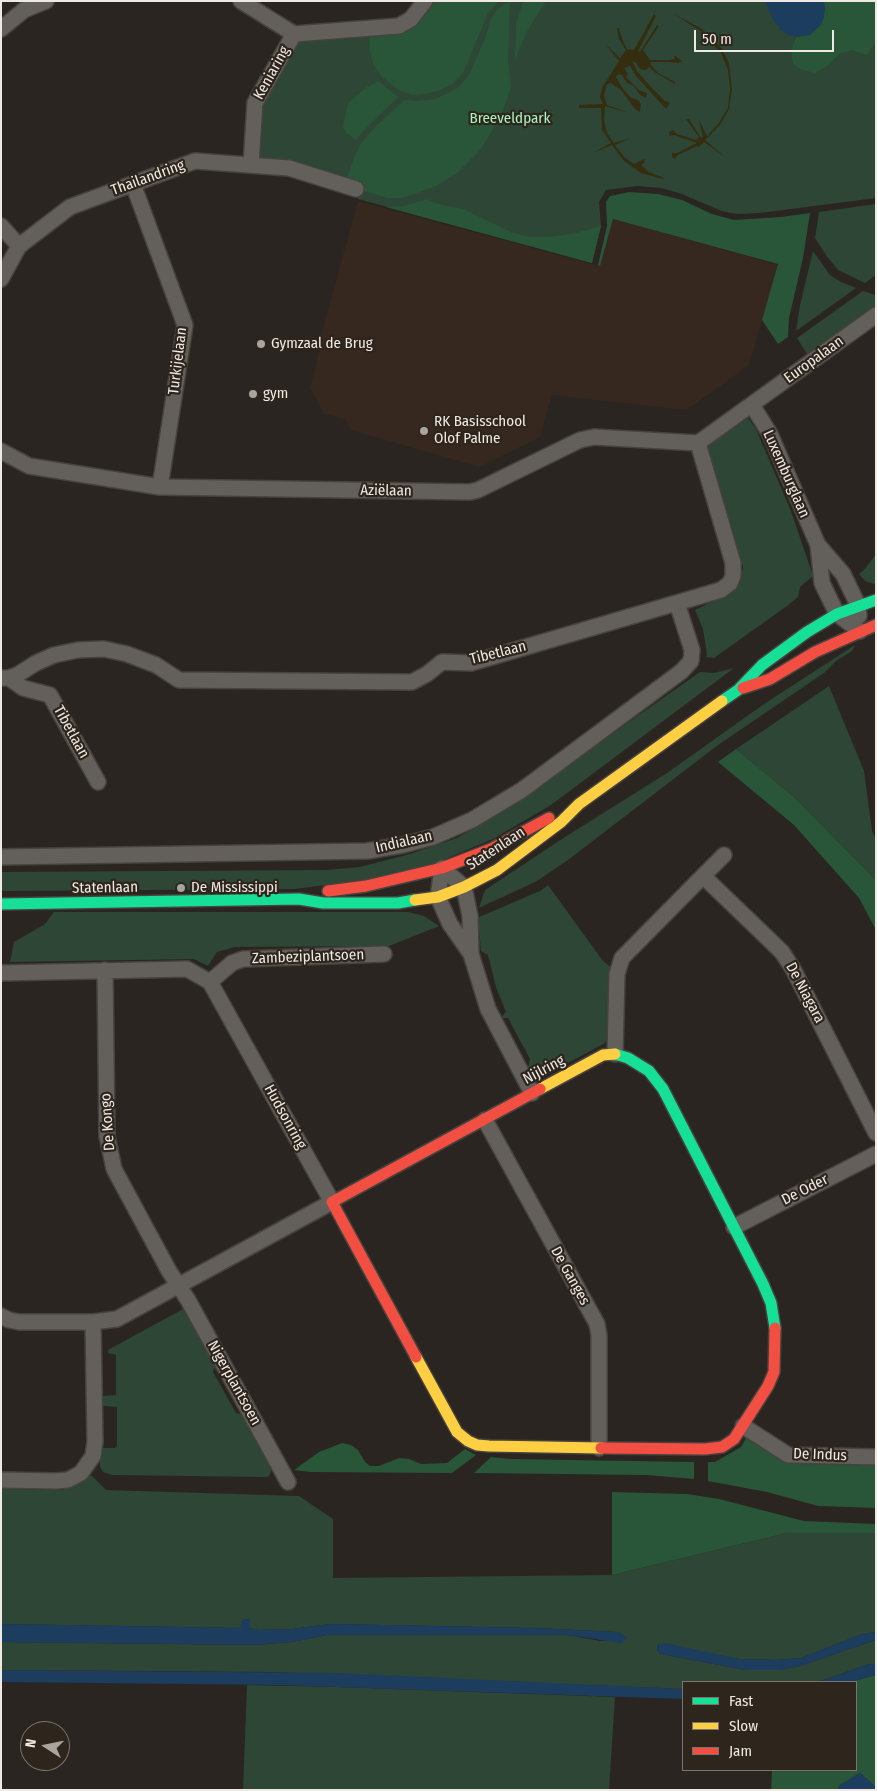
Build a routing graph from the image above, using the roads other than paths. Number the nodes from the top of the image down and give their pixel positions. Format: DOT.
graph roads {
  1 [pos="46,1"];
  2 [pos="241,1"];
  3 [pos="425,1"];
  4 [pos="1,29"];
  5 [pos="294,34"];
  6 [pos="251,165"];
  7 [pos="133,184"];
  8 [pos="356,189"];
  9 [pos="1,226"];
  10 [pos="18,246"];
  11 [pos="1,279"];
  12 [pos="876,315"];
  13 [pos="752,405"];
  14 [pos="698,443"];
  15 [pos="1,451"];
  16 [pos="160,487"];
  17 [pos="818,545"];
  18 [pos="876,600"];
  19 [pos="677,603"];
  20 [pos="858,605"];
  21 [pos="837,614"];
  22 [pos="876,625"];
  23 [pos="860,631"];
  24 [pos="5,678"];
  25 [pos="738,690"];
  26 [pos="98,782"];
  27 [pos="579,804"];
  28 [pos="724,855"];
  29 [pos="1,856"];
  30 [pos="442,868"];
  31 [pos="703,876"];
  32 [pos="464,887"];
  33 [pos="438,897"];
  34 [pos="299,899"];
  35 [pos="1,904"];
  36 [pos="384,954"];
  37 [pos="471,954"];
  38 [pos="104,970"];
  39 [pos="1,973"];
  40 [pos="210,982"];
  41 [pos="615,1054"];
  42 [pos="532,1093"];
  43 [pos="485,1120"];
  44 [pos="876,1133"];
  45 [pos="876,1154"];
  46 [pos="332,1202"];
  47 [pos="734,1227"];
  48 [pos="179,1286"];
  49 [pos="1,1316"];
  50 [pos="93,1322"];
  51 [pos="743,1426"];
  52 [pos="599,1448"];
  53 [pos="876,1457"];
  54 [pos="1,1480"];
  55 [pos="288,1482"];
  1 -- 4 [label="street"];
  2 -- 5 [label="street"];
  3 -- 5 [label="street, Keniaring"];
  5 -- 6 [label="street, Keniaring"];
  6 -- 7 [label="street, Thailandring"];
  6 -- 8 [label="street, Thailandring"];
  7 -- 10 [label="street, Thailandring"];
  7 -- 16 [label="street, Turkijelaan"];
  9 -- 10 [label="street"];
  10 -- 11 [label="street, Thailandring"];
  12 -- 13 [label="street, Europalaan"];
  13 -- 14 [label="street"];
  13 -- 17 [label="street, Luxemburglaan"];
  14 -- 16 [label="street, Aziëlaan"];
  14 -- 19 [label="street, Tibetlaan"];
  15 -- 16 [label="street, Aziëlaan"];
  17 -- 20 [label="street, Luxemburglaan"];
  17 -- 21 [label="street, Luxemburglaan"];
  18 -- 20 [label="main road, Statenlaan"];
  19 -- 24 [label="street, Tibetlaan"];
  19 -- 29 [label="street, Indialaan"];
  20 -- 21 [label="main road, Statenlaan"];
  20 -- 23 [label="street, Luxemburglaan"];
  21 -- 23 [label="street, Luxemburglaan"];
  21 -- 25 [label="main road, Statenlaan"];
  22 -- 23 [label="main road, Statenlaan"];
  23 -- 25 [label="main road, Statenlaan"];
  24 -- 26 [label="street, Tibetlaan"];
  25 -- 27 [label="main road, Statenlaan"];
  27 -- 30 [label="main road, Statenlaan"];
  27 -- 32 [label="main road, Statenlaan"];
  28 -- 31 [label="street"];
  30 -- 32 [label="street"];
  30 -- 33 [label="street"];
  30 -- 34 [label="main road, Statenlaan"];
  31 -- 41 [label="street"];
  31 -- 44 [label="street, De Niagara"];
  32 -- 33 [label="main road, Statenlaan"];
  32 -- 37 [label="street"];
  33 -- 34 [label="main road, Statenlaan"];
  33 -- 37 [label="street"];
  34 -- 35 [label="main road, Statenlaan"];
  36 -- 40 [label="street, Zambeziplantsoen"];
  37 -- 42 [label="street"];
  38 -- 39 [label="street"];
  38 -- 40 [label="street"];
  38 -- 48 [label="street, De Kongo"];
  40 -- 46 [label="street, Hudsonring"];
  41 -- 42 [label="main road, Nijlring"];
  41 -- 47 [label="main road"];
  42 -- 43 [label="main road, Nijlring"];
  43 -- 46 [label="main road, Nijlring"];
  43 -- 52 [label="street, De Ganges"];
  45 -- 47 [label="street, De Oder"];
  46 -- 48 [label="street"];
  46 -- 52 [label="main road"];
  47 -- 51 [label="main road"];
  48 -- 50 [label="street"];
  48 -- 55 [label="street, Nigerplantsoen"];
  49 -- 50 [label="street"];
  50 -- 54 [label="street"];
  51 -- 52 [label="main road"];
  51 -- 53 [label="street, De Indus"];
}
